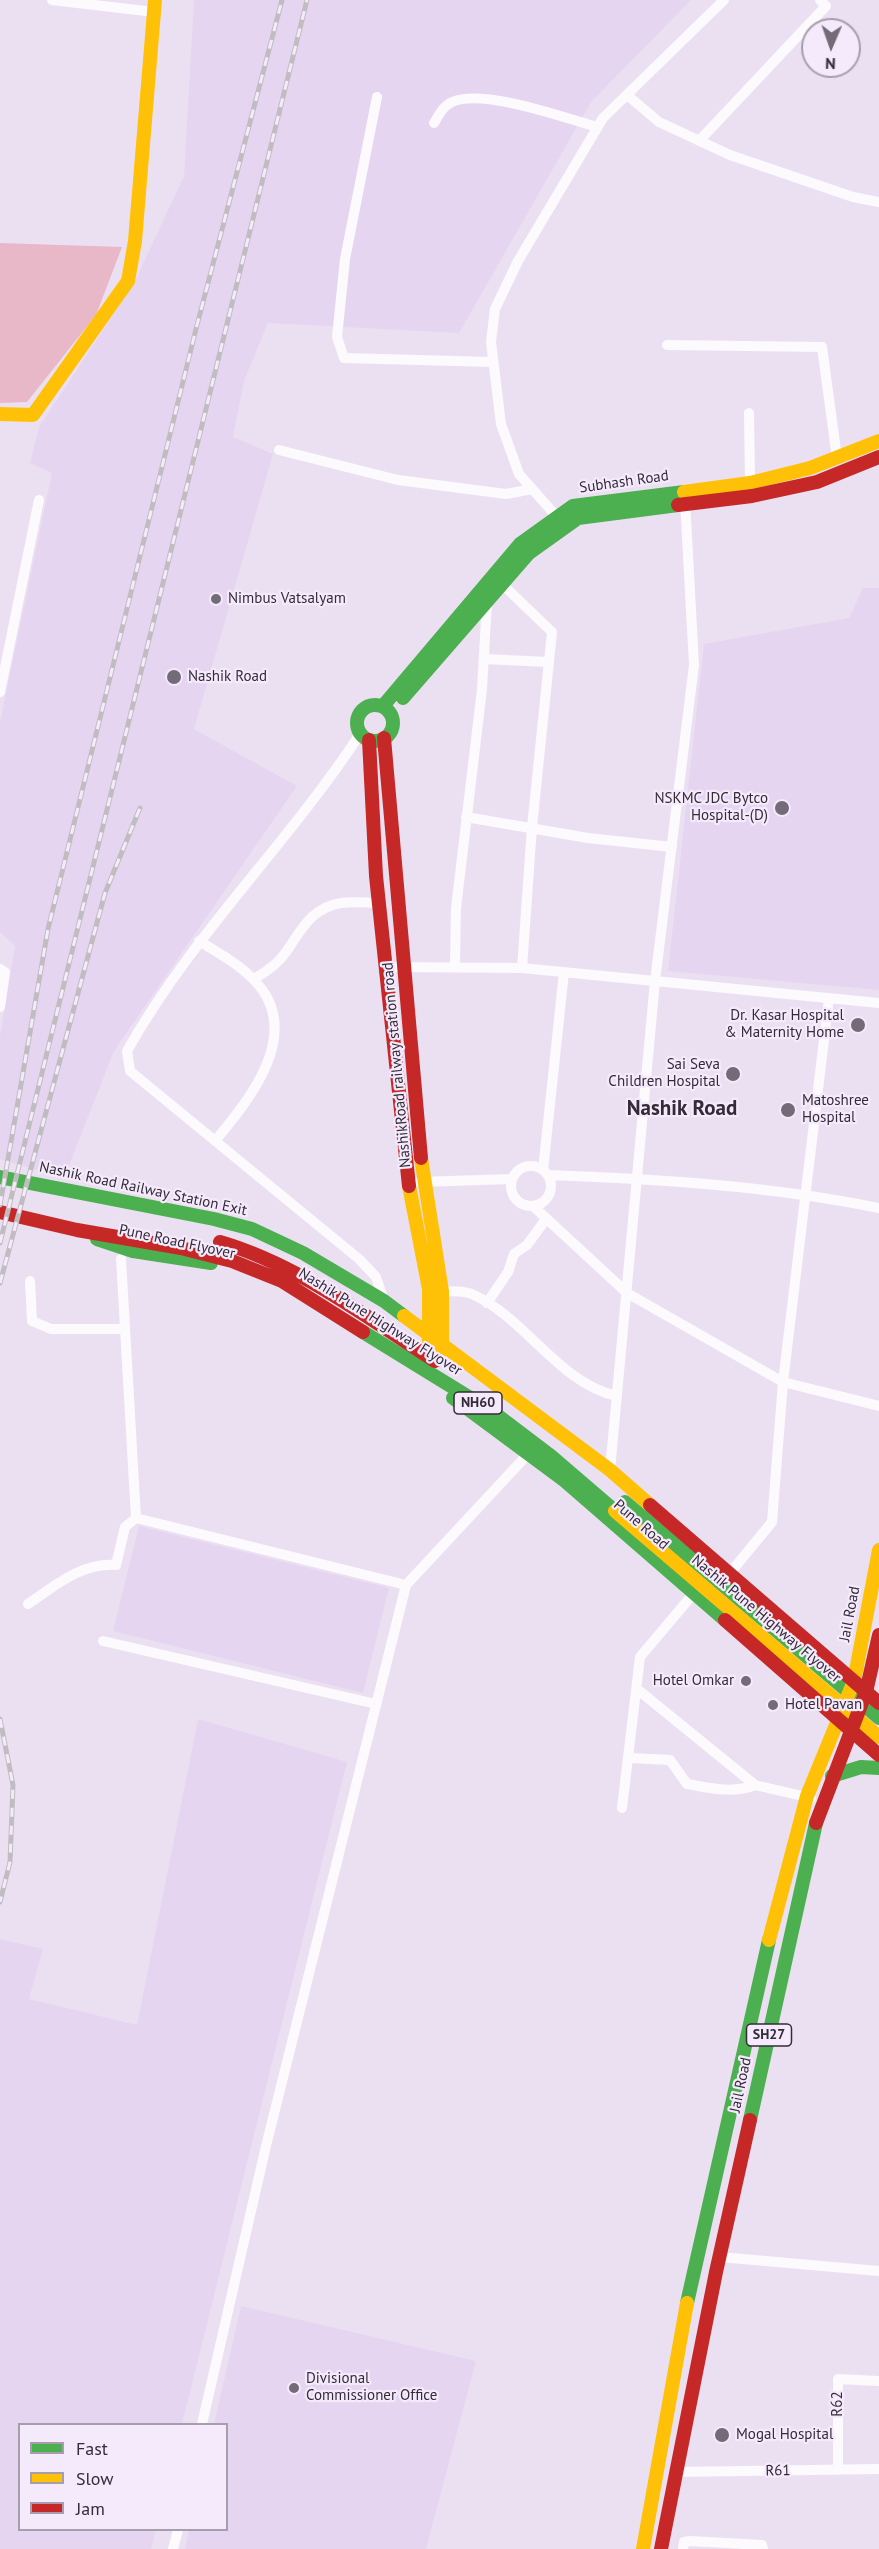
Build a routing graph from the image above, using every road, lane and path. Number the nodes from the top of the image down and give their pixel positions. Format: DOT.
graph roads {
  1 [pos="52,0"];
  2 [pos="724,0"];
  3 [pos="820,0"];
  4 [pos="155,6"];
  5 [pos="627,95"];
  6 [pos="377,96"];
  7 [pos="434,123"];
  8 [pos="598,127"];
  9 [pos="699,141"];
  10 [pos="879,202"];
  11 [pos="667,345"];
  12 [pos="493,362"];
  13 [pos="749,412"];
  14 [pos="0,414"];
  15 [pos="879,441"];
  16 [pos="279,450"];
  17 [pos="879,457"];
  18 [pos="837,458"];
  19 [pos="750,483"];
  20 [pos="532,489"];
  21 [pos="684,496"];
  22 [pos="39,500"];
  23 [pos="556,517"];
  24 [pos="502,584"];
  25 [pos="487,602"];
  26 [pos="484,659"];
  27 [pos="549,662"];
  28 [pos="0,692"];
  29 [pos="386,709"];
  30 [pos="365,737"];
  31 [pos="384,738"];
  32 [pos="466,816"];
  33 [pos="532,826"];
  34 [pos="672,847"];
  35 [pos="379,903"];
  36 [pos="199,941"];
  37 [pos="386,967"];
  38 [pos="404,967"];
  39 [pos="455,967"];
  40 [pos="522,968"];
  41 [pos="0,969"];
  42 [pos="564,972"];
  43 [pos="254,979"];
  44 [pos="655,981"];
  45 [pos="829,998"];
  46 [pos="879,1003"];
  47 [pos="0,1007"];
  48 [pos="215,1141"];
  49 [pos="546,1172"];
  50 [pos="0,1177"];
  51 [pos="637,1178"];
  52 [pos="511,1179"];
  53 [pos="424,1182"];
  54 [pos="408,1183"];
  55 [pos="805,1193"];
  56 [pos="0,1200"];
  57 [pos="534,1207"];
  58 [pos="879,1208"];
  59 [pos="0,1212"];
  60 [pos="546,1219"];
  61 [pos="75,1230"];
  62 [pos="186,1234"];
  63 [pos="207,1239"];
  64 [pos="120,1253"];
  65 [pos="30,1281"];
  66 [pos="442,1291"];
  67 [pos="627,1293"];
  68 [pos="384,1301"];
  69 [pos="487,1303"];
  70 [pos="125,1329"];
  71 [pos="429,1335"];
  72 [pos="442,1344"];
  73 [pos="783,1382"];
  74 [pos="432,1384"];
  75 [pos="617,1396"];
  76 [pos="879,1406"];
  77 [pos="529,1453"];
  78 [pos="610,1470"];
  79 [pos="136,1518"];
  80 [pos="879,1550"];
  81 [pos="730,1573"];
  82 [pos="406,1586"];
  83 [pos="694,1593"];
  84 [pos="28,1604"];
  85 [pos="879,1635"];
  86 [pos="103,1641"];
  87 [pos="854,1681"];
  88 [pos="637,1689"];
  89 [pos="866,1692"];
  90 [pos="879,1703"];
  91 [pos="376,1704"];
  92 [pos="879,1719"];
  93 [pos="838,1720"];
  94 [pos="851,1731"];
  95 [pos="879,1737"];
  96 [pos="879,1755"];
  97 [pos="630,1758"];
  98 [pos="879,1768"];
  99 [pos="832,1776"];
  100 [pos="755,1785"];
  101 [pos="809,1790"];
  102 [pos="821,1802"];
  103 [pos="622,1808"];
  104 [pos="720,2257"];
  105 [pos="879,2271"];
  106 [pos="879,2381"];
  107 [pos="202,2423"];
  108 [pos="879,2469"];
  109 [pos="838,2470"];
  110 [pos="676,2472"];
  111 [pos="178,2531"];
  112 [pos="710,2546"];
  113 [pos="737,2546"];
  114 [pos="174,2549"];
  115 [pos="643,2549"];
  116 [pos="661,2549"];
  117 [pos="683,2549"];
  118 [pos="763,2549"];
  1 -- 4 [label="street"];
  2 -- 5 [label="street"];
  3 -- 9 [label="street"];
  4 -- 14 [label="main road"];
  5 -- 8 [label="street"];
  5 -- 9 [label="street"];
  6 -- 12 [label="street"];
  7 -- 8 [label="street"];
  8 -- 12 [label="street"];
  9 -- 10 [label="street"];
  11 -- 18 [label="street"];
  12 -- 20 [label="street"];
  13 -- 19 [label="street"];
  15 -- 18 [label="main road, Subhash Road"];
  16 -- 20 [label="street"];
  17 -- 21 [label="main road, Subhash Road"];
  18 -- 19 [label="main road, Subhash Road"];
  19 -- 21 [label="main road, Subhash Road"];
  20 -- 23 [label="street"];
  21 -- 23 [label="main road, Subhash Road"];
  21 -- 24 [label="main road, Subhash Road"];
  21 -- 34 [label="street"];
  22 -- 28 [label="street"];
  23 -- 29 [label="main road, Subhash Road"];
  24 -- 25 [label="main road, Subhash Road"];
  24 -- 27 [label="street"];
  25 -- 26 [label="street"];
  25 -- 29 [label="main road, Subhash Road"];
  26 -- 27 [label="street"];
  26 -- 32 [label="street"];
  27 -- 33 [label="street"];
  29 -- 30 [label="main road"];
  29 -- 31 [label="main road"];
  30 -- 31 [label="main road"];
  30 -- 35 [label="main road"];
  30 -- 36 [label="street"];
  31 -- 38 [label="main road, NashikRoad railway station road"];
  32 -- 33 [label="street"];
  32 -- 39 [label="street"];
  33 -- 34 [label="street"];
  33 -- 40 [label="street"];
  34 -- 44 [label="street"];
  35 -- 37 [label="main road"];
  35 -- 43 [label="street"];
  36 -- 43 [label="street"];
  36 -- 48 [label="street"];
  37 -- 38 [label="street"];
  37 -- 54 [label="main road"];
  38 -- 39 [label="street"];
  38 -- 53 [label="main road, NashikRoad railway station road"];
  39 -- 40 [label="street"];
  40 -- 42 [label="street"];
  41 -- 47 [label="street"];
  42 -- 44 [label="street"];
  42 -- 49 [label="street"];
  43 -- 48 [label="street"];
  44 -- 45 [label="street"];
  44 -- 51 [label="street"];
  45 -- 46 [label="street"];
  45 -- 55 [label="street"];
  48 -- 68 [label="street"];
  49 -- 51 [label="street"];
  49 -- 52 [label="street"];
  49 -- 57 [label="street"];
  50 -- 68 [label="main road, Nashik Road Railway Station Exit"];
  51 -- 55 [label="street"];
  51 -- 67 [label="street"];
  52 -- 53 [label="street"];
  52 -- 57 [label="street"];
  53 -- 54 [label="street"];
  53 -- 66 [label="main road, NashikRoad railway station road"];
  54 -- 71 [label="main road"];
  55 -- 58 [label="street"];
  55 -- 73 [label="street"];
  56 -- 62 [label="main road"];
  57 -- 60 [label="street"];
  59 -- 61 [label="main road, Nashik Pune Highway Flyover / NH60"];
  60 -- 67 [label="street"];
  60 -- 69 [label="street"];
  61 -- 64 [label="main road, Pune Road Flyover"];
  61 -- 95 [label="main road, Nashik Pune Highway Flyover / NH60"];
  63 -- 92 [label="main road, Nashik Pune Highway Flyover / NH60"];
  64 -- 70 [label="street"];
  64 -- 74 [label="main road, Pune Road Flyover"];
  65 -- 70 [label="street"];
  66 -- 69 [label="street"];
  66 -- 72 [label="main road, NashikRoad railway station road"];
  67 -- 73 [label="street"];
  67 -- 75 [label="street"];
  68 -- 71 [label="main road, Nashik Road Railway Station Exit"];
  69 -- 75 [label="street"];
  70 -- 79 [label="street"];
  71 -- 72 [label="main road, Nashik Road Railway Station Exit"];
  71 -- 74 [label="main road"];
  72 -- 74 [label="main road, NashikRoad railway station road"];
  72 -- 78 [label="main road, Nashik Road Railway Station Exit"];
  73 -- 76 [label="street"];
  73 -- 81 [label="street"];
  74 -- 77 [label="main road, Pune Road"];
  75 -- 78 [label="street"];
  77 -- 82 [label="street"];
  77 -- 83 [label="main road, Pune Road"];
  78 -- 81 [label="main road, Nashik Road Railway Station Exit"];
  79 -- 82 [label="street"];
  79 -- 84 [label="street"];
  80 -- 87 [label="main road, Jail Road"];
  81 -- 87 [label="main road, Nashik Road Railway Station Exit"];
  82 -- 91 [label="street"];
  83 -- 88 [label="street"];
  83 -- 93 [label="main road, Pune Road"];
  85 -- 89 [label="main road, Jail Road"];
  86 -- 91 [label="street"];
  87 -- 89 [label="main road, Nashik Road Railway Station Exit"];
  87 -- 93 [label="main road, Jail Road"];
  88 -- 97 [label="street"];
  88 -- 100 [label="street"];
  89 -- 90 [label="main road, Nashik Road Railway Station Exit"];
  89 -- 94 [label="main road, Jail Road / SH27"];
  91 -- 107 [label="street"];
  93 -- 94 [label="main road, Pune Road"];
  93 -- 101 [label="main road, Jail Road"];
  94 -- 96 [label="main road, Pune Road"];
  94 -- 99 [label="main road, Jail Road / SH27"];
  97 -- 100 [label="street"];
  97 -- 103 [label="street"];
  98 -- 99 [label="main road"];
  99 -- 102 [label="main road, Jail Road / SH27"];
  100 -- 101 [label="street"];
  101 -- 102 [label="street"];
  101 -- 115 [label="main road, Jail Road"];
  102 -- 104 [label="main road, Jail Road / SH27"];
  104 -- 105 [label="street"];
  104 -- 110 [label="main road, Jail Road / SH27"];
  106 -- 109 [label="street, R62"];
  108 -- 109 [label="street, R61"];
  109 -- 110 [label="street, R61"];
  110 -- 116 [label="main road, Jail Road / SH27"];
  111 -- 114 [label="street"];
  112 -- 113 [label="street"];
  112 -- 117 [label="street"];
  113 -- 118 [label="street"];
}
